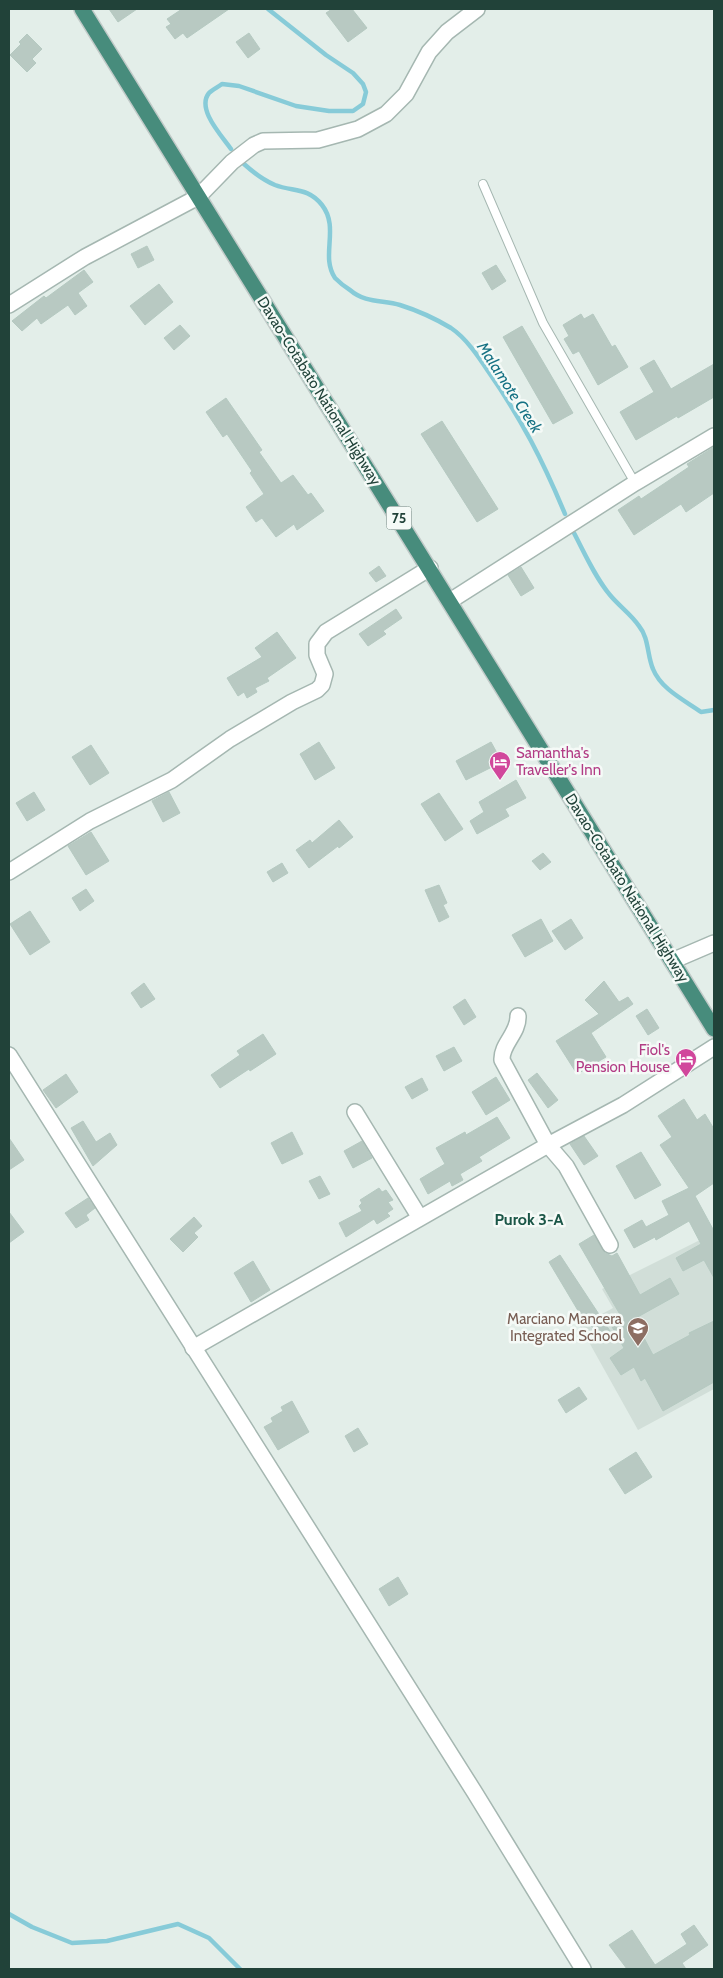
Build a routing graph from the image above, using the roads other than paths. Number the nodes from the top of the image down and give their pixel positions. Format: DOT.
graph roads {
  1 [pos="82,9"];
  2 [pos="477,9"];
  3 [pos="483,184"];
  4 [pos="198,197"];
  5 [pos="9,305"];
  6 [pos="714,436"];
  7 [pos="635,483"];
  8 [pos="430,568"];
  9 [pos="450,600"];
  10 [pos="9,872"];
  11 [pos="714,943"];
  12 [pos="672,961"];
  13 [pos="518,1016"];
  14 [pos="714,1029"];
  15 [pos="714,1047"];
  16 [pos="9,1055"];
  17 [pos="356,1112"];
  18 [pos="548,1145"];
  19 [pos="420,1218"];
  20 [pos="610,1245"];
  21 [pos="194,1348"];
  22 [pos="583,1969"];
  1 -- 4 [label="highway, Davao-Cotabato National Highway / 75"];
  2 -- 4 [label="street"];
  3 -- 7 [label="lane"];
  4 -- 5 [label="street"];
  4 -- 8 [label="highway, Davao-Cotabato National Highway / 75"];
  6 -- 7 [label="street"];
  7 -- 9 [label="street"];
  8 -- 9 [label="highway, Davao-Cotabato National Highway / 75"];
  8 -- 10 [label="street"];
  9 -- 12 [label="highway, Davao-Cotabato National Highway / 75"];
  11 -- 12 [label="street"];
  12 -- 14 [label="highway, Davao-Cotabato National Highway / 75"];
  13 -- 18 [label="street"];
  15 -- 18 [label="street"];
  16 -- 21 [label="street"];
  17 -- 19 [label="street"];
  18 -- 19 [label="street"];
  18 -- 20 [label="street"];
  19 -- 21 [label="street"];
  21 -- 22 [label="street"];
}
